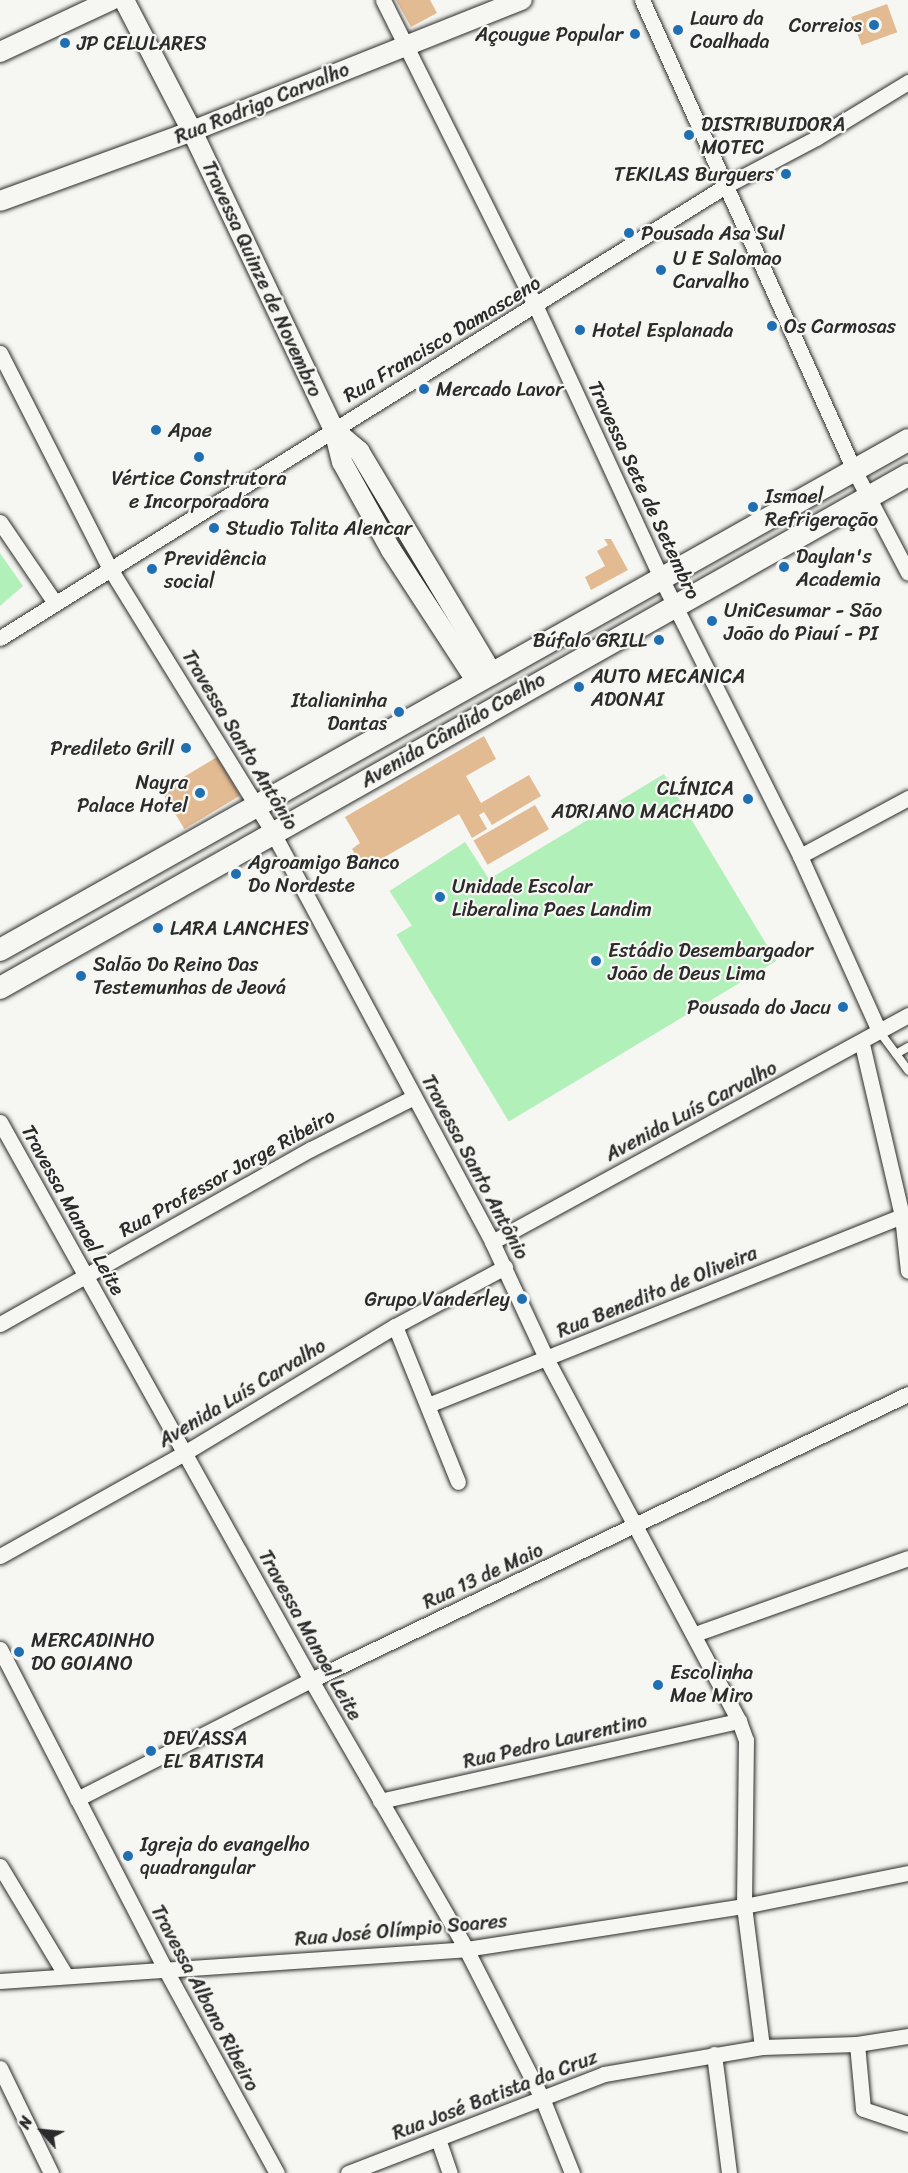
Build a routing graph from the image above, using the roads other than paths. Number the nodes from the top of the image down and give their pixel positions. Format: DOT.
graph roads {
  1 [pos="111,0"];
  2 [pos="124,0"];
  3 [pos="382,0"];
  4 [pos="522,0"];
  5 [pos="642,0"];
  6 [pos="404,46"];
  7 [pos="0,52"];
  8 [pos="908,82"];
  9 [pos="192,131"];
  10 [pos="727,185"];
  11 [pos="0,201"];
  12 [pos="536,308"];
  13 [pos="0,353"];
  14 [pos="334,429"];
  15 [pos="908,440"];
  16 [pos="854,470"];
  17 [pos="908,475"];
  18 [pos="868,498"];
  19 [pos="0,522"];
  20 [pos="411,540"];
  21 [pos="391,550"];
  22 [pos="109,567"];
  23 [pos="908,573"];
  24 [pos="661,578"];
  25 [pos="55,603"];
  26 [pos="675,607"];
  27 [pos="0,638"];
  28 [pos="485,677"];
  29 [pos="908,798"];
  30 [pos="258,807"];
  31 [pos="273,833"];
  32 [pos="800,856"];
  33 [pos="0,950"];
  34 [pos="0,988"];
  35 [pos="908,1015"];
  36 [pos="879,1031"];
  37 [pos="862,1044"];
  38 [pos="908,1047"];
  39 [pos="896,1054"];
  40 [pos="908,1070"];
  41 [pos="414,1097"];
  42 [pos="0,1122"];
  43 [pos="902,1216"];
  44 [pos="492,1242"];
  45 [pos="505,1267"];
  46 [pos="908,1271"];
  47 [pos="85,1275"];
  48 [pos="0,1324"];
  49 [pos="395,1326"];
  50 [pos="547,1360"];
  51 [pos="908,1394"];
  52 [pos="428,1405"];
  53 [pos="186,1452"];
  54 [pos="458,1482"];
  55 [pos="637,1527"];
  56 [pos="0,1556"];
  57 [pos="908,1558"];
  58 [pos="695,1634"];
  59 [pos="0,1649"];
  60 [pos="310,1680"];
  61 [pos="739,1721"];
  62 [pos="76,1799"];
  63 [pos="380,1801"];
  64 [pos="0,1866"];
  65 [pos="908,1873"];
  66 [pos="744,1906"];
  67 [pos="466,1949"];
  68 [pos="164,1967"];
  69 [pos="66,1976"];
  70 [pos="0,1982"];
  71 [pos="908,2036"];
  72 [pos="857,2044"];
  73 [pos="762,2047"];
  74 [pos="714,2054"];
  75 [pos="0,2067"];
  76 [pos="542,2098"];
  77 [pos="908,2124"];
  78 [pos="438,2139"];
  79 [pos="51,2173"];
  80 [pos="276,2173"];
  81 [pos="348,2173"];
  82 [pos="450,2173"];
  83 [pos="572,2173"];
  84 [pos="729,2173"];
  1 -- 7 [label="street"];
  2 -- 9 [label="street, Travessa Quinze de Novembro"];
  3 -- 6 [label="street, Travessa Sete de Setembro"];
  4 -- 6 [label="street, Rua Rodrigo Carvalho"];
  5 -- 10 [label="street"];
  6 -- 9 [label="street, Rua Rodrigo Carvalho"];
  6 -- 12 [label="street, Travessa Sete de Setembro"];
  8 -- 10 [label="street, Rua Francisco Damasceno"];
  9 -- 11 [label="street, Rua Rodrigo Carvalho"];
  9 -- 14 [label="street, Travessa Quinze de Novembro"];
  10 -- 12 [label="street, Rua Francisco Damasceno"];
  10 -- 16 [label="street"];
  12 -- 14 [label="street, Rua Francisco Damasceno"];
  12 -- 24 [label="street, Travessa Sete de Setembro"];
  13 -- 22 [label="street, Travessa Santo Antônio"];
  14 -- 20 [label="street, Travessa Quinze de Novembro"];
  14 -- 21 [label="street, Travessa Quinze de Novembro"];
  14 -- 22 [label="street, Rua Francisco Damasceno"];
  15 -- 16 [label="main road, Avenida Cândido Coelho"];
  16 -- 18 [label="street"];
  16 -- 24 [label="main road, Avenida Cândido Coelho"];
  17 -- 18 [label="main road, Avenida Cândido Coelho"];
  18 -- 23 [label="street"];
  18 -- 26 [label="main road, Avenida Cândido Coelho"];
  19 -- 25 [label="street"];
  20 -- 21 [label="street"];
  20 -- 28 [label="street, Travessa Quinze de Novembro"];
  21 -- 28 [label="street, Travessa Quinze de Novembro"];
  22 -- 25 [label="street, Rua Francisco Damasceno"];
  22 -- 30 [label="street, Travessa Santo Antônio"];
  24 -- 26 [label="street, Travessa Sete de Setembro"];
  24 -- 28 [label="main road, Avenida Cândido Coelho"];
  25 -- 27 [label="street, Rua Francisco Damasceno"];
  26 -- 31 [label="main road, Avenida Cândido Coelho"];
  26 -- 32 [label="street, Travessa Sete de Setembro"];
  28 -- 30 [label="main road, Avenida Cândido Coelho"];
  29 -- 32 [label="street"];
  30 -- 31 [label="street, Travessa Santo Antônio"];
  30 -- 33 [label="main road, Avenida Cândido Coelho"];
  31 -- 34 [label="main road, Avenida Cândido Coelho"];
  31 -- 41 [label="street, Travessa Santo Antônio"];
  32 -- 36 [label="street, Travessa Sete de Setembro"];
  35 -- 36 [label="street, Avenida Luís Carvalho"];
  36 -- 37 [label="street, Avenida Luís Carvalho"];
  36 -- 39 [label="lane"];
  37 -- 43 [label="street"];
  37 -- 44 [label="street, Avenida Luís Carvalho"];
  38 -- 39 [label="lane"];
  39 -- 40 [label="lane"];
  41 -- 44 [label="street, Travessa Santo Antônio"];
  41 -- 47 [label="street, Rua Professor Jorge Ribeiro"];
  42 -- 47 [label="street, Travessa Manoel Leite"];
  43 -- 46 [label="street"];
  43 -- 50 [label="street, Rua Benedito de Oliveira"];
  44 -- 45 [label="street, Travessa Santo Antônio"];
  45 -- 49 [label="street, Avenida Luís Carvalho"];
  45 -- 50 [label="street, Travessa Santo Antônio"];
  47 -- 48 [label="street, Rua Professor Jorge Ribeiro"];
  47 -- 53 [label="street, Travessa Manoel Leite"];
  49 -- 52 [label="street"];
  49 -- 53 [label="street, Avenida Luís Carvalho"];
  50 -- 52 [label="street, Rua Benedito de Oliveira"];
  50 -- 55 [label="street, Travessa Santo Antônio"];
  51 -- 55 [label="street, Rua 13 de Maio"];
  52 -- 54 [label="street"];
  53 -- 56 [label="street, Avenida Luís Carvalho"];
  53 -- 60 [label="street, Travessa Manoel Leite"];
  55 -- 58 [label="street, Travessa Santo Antônio"];
  55 -- 60 [label="street, Rua 13 de Maio"];
  57 -- 58 [label="street"];
  58 -- 61 [label="street, Travessa Santo Antônio"];
  59 -- 62 [label="street, Travessa Albano Ribeiro"];
  60 -- 62 [label="street, Rua 13 de Maio"];
  60 -- 63 [label="street, Travessa Manoel Leite"];
  61 -- 63 [label="street, Rua Pedro Laurentino"];
  61 -- 66 [label="street, Travessa Santo Antônio"];
  62 -- 68 [label="street, Travessa Albano Ribeiro"];
  63 -- 67 [label="street, Travessa Manoel Leite"];
  64 -- 69 [label="street"];
  65 -- 66 [label="street, Rua José Olímpio Soares"];
  66 -- 67 [label="street, Rua José Olímpio Soares"];
  66 -- 73 [label="street, Travessa Santo Antônio"];
  67 -- 68 [label="street, Rua José Olímpio Soares"];
  67 -- 76 [label="street, Travessa Manoel Leite"];
  68 -- 69 [label="street, Rua José Olímpio Soares"];
  68 -- 80 [label="street, Travessa Albano Ribeiro"];
  69 -- 70 [label="street, Rua José Olímpio Soares"];
  71 -- 72 [label="street, Rua José Batista da Cruz"];
  72 -- 73 [label="street, Rua José Batista da Cruz"];
  72 -- 77 [label="street"];
  73 -- 74 [label="street, Rua José Batista da Cruz"];
  74 -- 76 [label="street, Rua José Batista da Cruz"];
  74 -- 84 [label="street"];
  75 -- 79 [label="street"];
  76 -- 78 [label="street, Rua José Batista da Cruz"];
  76 -- 83 [label="street, Travessa Manoel Leite"];
  78 -- 81 [label="street, Rua José Batista da Cruz"];
  78 -- 82 [label="street"];
}
